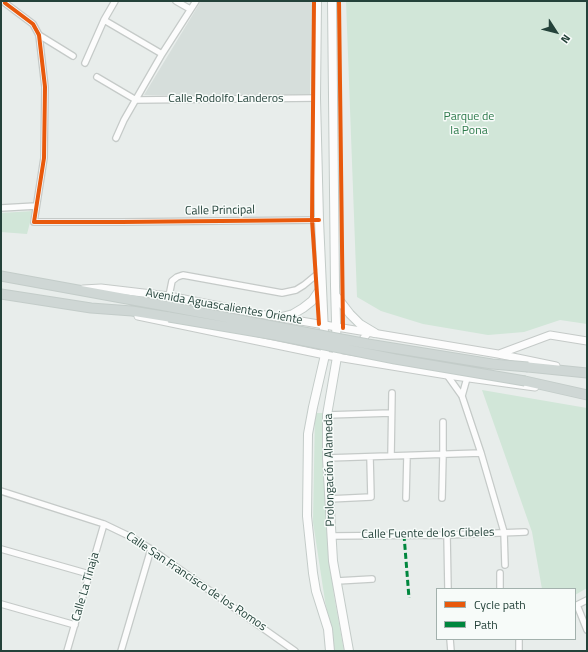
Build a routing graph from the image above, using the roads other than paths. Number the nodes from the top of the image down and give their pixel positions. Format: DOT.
graph roads {
  1 [pos="115,1"];
  2 [pos="176,1"];
  3 [pos="196,1"];
  4 [pos="317,1"];
  5 [pos="332,1"];
  6 [pos="6,2"];
  7 [pos="1,9"];
  8 [pos="190,9"];
  9 [pos="104,20"];
  10 [pos="39,35"];
  11 [pos="162,54"];
  12 [pos="73,56"];
  13 [pos="85,63"];
  14 [pos="97,76"];
  15 [pos="316,98"];
  16 [pos="136,100"];
  17 [pos="116,138"];
  18 [pos="36,206"];
  19 [pos="1,208"];
  20 [pos="319,220"];
  21 [pos="321,271"];
  22 [pos="1,276"];
  23 [pos="321,288"];
  24 [pos="81,290"];
  25 [pos="1,294"];
  26 [pos="336,294"];
  27 [pos="169,296"];
  28 [pos="104,309"];
  29 [pos="282,318"];
  30 [pos="322,324"];
  31 [pos="337,327"];
  32 [pos="372,333"];
  33 [pos="587,341"];
  34 [pos="311,351"];
  35 [pos="498,354"];
  36 [pos="325,355"];
  37 [pos="337,357"];
  38 [pos="364,361"];
  39 [pos="583,372"];
  40 [pos="448,375"];
  41 [pos="467,378"];
  42 [pos="573,392"];
  43 [pos="392,393"];
  44 [pos="587,395"];
  45 [pos="462,396"];
  46 [pos="391,413"];
  47 [pos="327,416"];
  48 [pos="443,422"];
  49 [pos="481,453"];
  50 [pos="443,455"];
  51 [pos="391,456"];
  52 [pos="407,456"];
  53 [pos="370,457"];
  54 [pos="327,458"];
  55 [pos="1,491"];
  56 [pos="406,498"];
  57 [pos="442,498"];
  58 [pos="329,500"];
  59 [pos="104,524"];
  60 [pos="504,532"];
  61 [pos="525,532"];
  62 [pos="447,535"];
  63 [pos="331,536"];
  64 [pos="1,549"];
  65 [pos="151,549"];
  66 [pos="505,565"];
  67 [pos="500,573"];
  68 [pos="89,574"];
  69 [pos="372,579"];
  70 [pos="337,581"];
  71 [pos="448,588"];
  72 [pos="500,588"];
  73 [pos="587,600"];
  74 [pos="1,604"];
  75 [pos="576,606"];
  76 [pos="75,625"];
  77 [pos="587,630"];
  78 [pos="450,640"];
  79 [pos="519,640"];
  80 [pos="68,651"];
  81 [pos="121,651"];
  82 [pos="296,651"];
  83 [pos="330,651"];
  84 [pos="350,651"];
  85 [pos="451,651"];
  86 [pos="519,651"];
  1 -- 9 [label="street"];
  2 -- 8 [label="street"];
  3 -- 8 [label="street"];
  4 -- 15 [label="main road, Prolongación Alameda"];
  5 -- 26 [label="main road, Prolongación Alameda"];
  6 -- 7 [label="street"];
  6 -- 10 [label="street"];
  8 -- 11 [label="street"];
  9 -- 11 [label="street"];
  9 -- 13 [label="street"];
  10 -- 12 [label="street"];
  10 -- 18 [label="street"];
  11 -- 16 [label="street"];
  14 -- 16 [label="street"];
  15 -- 16 [label="street, Calle Rodolfo Landeros"];
  15 -- 20 [label="main road, Prolongación Alameda"];
  16 -- 17 [label="street"];
  18 -- 19 [label="street"];
  18 -- 20 [label="street, Calle Principal"];
  20 -- 21 [label="main road, Prolongación Alameda"];
  21 -- 23 [label="main road, Prolongación Alameda"];
  21 -- 27 [label="street"];
  22 -- 24 [label="main road, Avenida Aguascalientes Oriente"];
  23 -- 29 [label="main road"];
  23 -- 30 [label="main road, Prolongación Alameda"];
  24 -- 27 [label="street, Avenida Aguascalientes Oriente"];
  24 -- 39 [label="main road, Avenida Aguascalientes Oriente, bridge"];
  25 -- 28 [label="main road, Avenida Aguascalientes Oriente"];
  26 -- 31 [label="main road, Prolongación Alameda"];
  26 -- 32 [label="main road"];
  27 -- 29 [label="street, Avenida Aguascalientes Oriente"];
  28 -- 34 [label="street, Avenida Aguascalientes Oriente"];
  28 -- 42 [label="main road, Avenida Aguascalientes Oriente, bridge"];
  29 -- 30 [label="street, Avenida Aguascalientes Oriente"];
  30 -- 31 [label="street, Avenida Aguascalientes Oriente"];
  30 -- 34 [label="street"];
  30 -- 36 [label="main road, Prolongación Alameda"];
  31 -- 32 [label="street, Avenida Aguascalientes Oriente"];
  31 -- 37 [label="main road, Prolongación Alameda"];
  32 -- 35 [label="street, Avenida Aguascalientes Oriente"];
  32 -- 38 [label="street"];
  33 -- 35 [label="street"];
  34 -- 36 [label="street, Avenida Aguascalientes Oriente"];
  35 -- 39 [label="street, Avenida Aguascalientes Oriente"];
  36 -- 37 [label="street, Avenida Aguascalientes Oriente"];
  36 -- 83 [label="main road, Prolongación Alameda"];
  37 -- 38 [label="street, Avenida Aguascalientes Oriente"];
  37 -- 47 [label="main road, Prolongación Alameda"];
  38 -- 40 [label="street, Avenida Aguascalientes Oriente"];
  40 -- 41 [label="street, Avenida Aguascalientes Oriente"];
  40 -- 45 [label="street"];
  41 -- 42 [label="street, Avenida Aguascalientes Oriente"];
  41 -- 45 [label="street"];
  42 -- 44 [label="main road, Avenida Aguascalientes Oriente"];
  43 -- 46 [label="street"];
  45 -- 49 [label="street"];
  46 -- 47 [label="street"];
  46 -- 51 [label="street"];
  47 -- 54 [label="main road, Prolongación Alameda"];
  48 -- 50 [label="street"];
  49 -- 50 [label="street"];
  49 -- 60 [label="street"];
  50 -- 52 [label="street"];
  50 -- 57 [label="street"];
  51 -- 52 [label="street"];
  51 -- 53 [label="street"];
  52 -- 56 [label="street"];
  53 -- 54 [label="street"];
  53 -- 58 [label="street"];
  54 -- 58 [label="main road, Prolongación Alameda"];
  55 -- 59 [label="street, Calle San Francisco de los Romos"];
  58 -- 63 [label="main road, Prolongación Alameda"];
  59 -- 65 [label="street, Calle San Francisco de los Romos"];
  59 -- 68 [label="street, Calle La Tinaja"];
  60 -- 61 [label="street, Calle Fuente de los Cibeles"];
  60 -- 62 [label="street, Calle Fuente de los Cibeles"];
  60 -- 66 [label="street"];
  62 -- 63 [label="street, Calle Fuente de los Cibeles"];
  62 -- 71 [label="street"];
  63 -- 70 [label="main road, Prolongación Alameda"];
  64 -- 68 [label="street"];
  65 -- 81 [label="street"];
  65 -- 82 [label="street, Calle San Francisco de los Romos"];
  67 -- 72 [label="street"];
  68 -- 76 [label="street, Calle La Tinaja"];
  69 -- 70 [label="street"];
  70 -- 84 [label="main road, Prolongación Alameda"];
  73 -- 75 [label="street"];
  74 -- 76 [label="street"];
  75 -- 77 [label="street"];
  76 -- 80 [label="street, Calle La Tinaja"];
  78 -- 85 [label="street"];
  79 -- 86 [label="street"];
}
